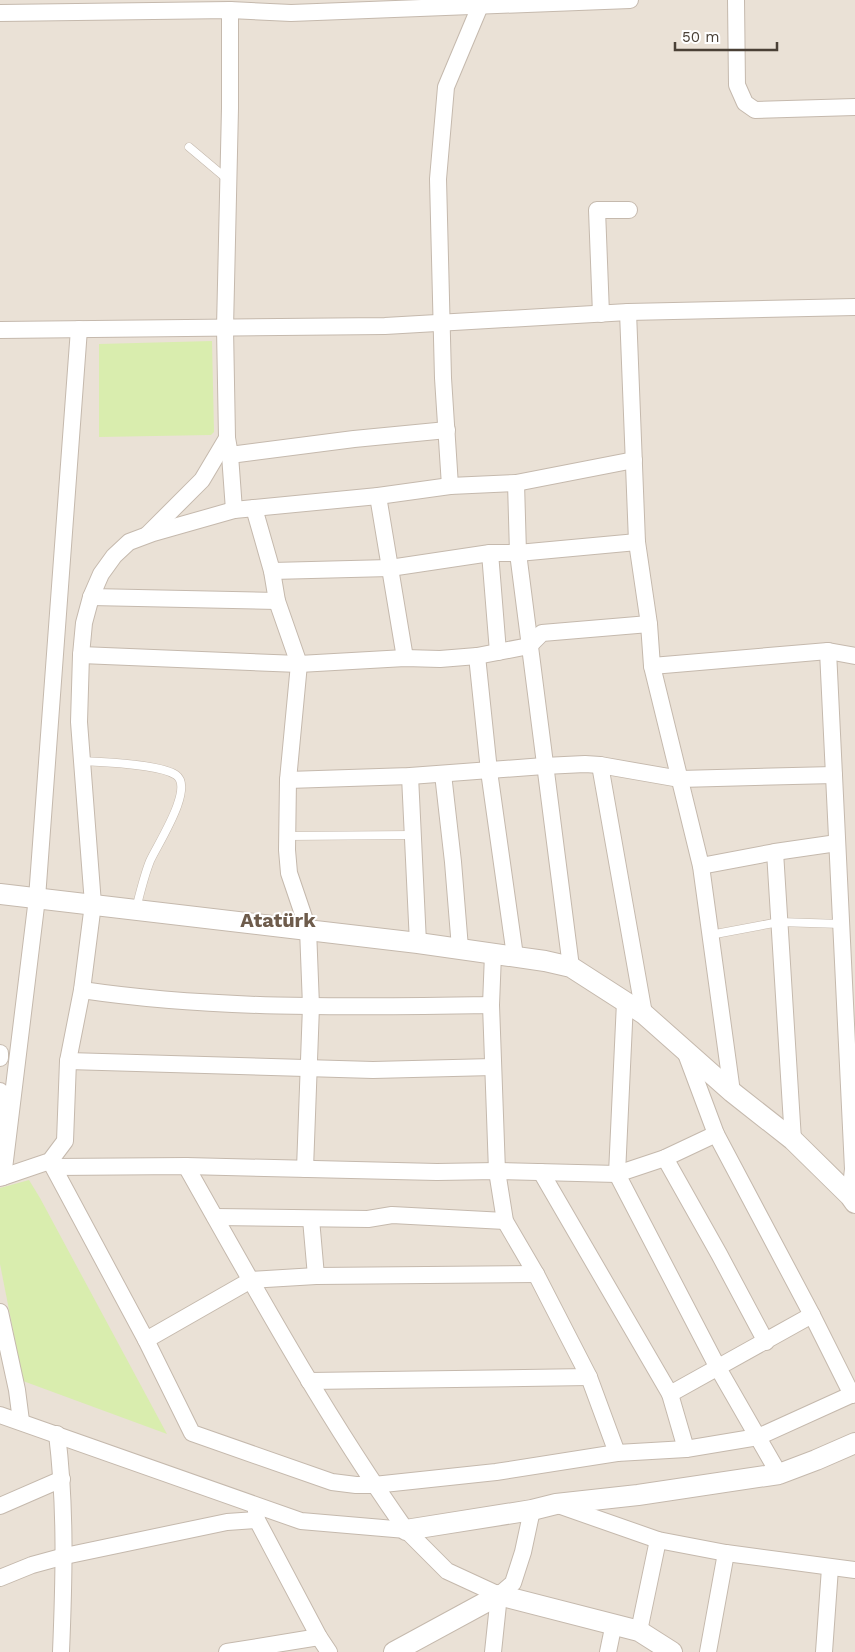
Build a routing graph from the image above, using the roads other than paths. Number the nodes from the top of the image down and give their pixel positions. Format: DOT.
graph roads {
  1 [pos="606,0"];
  2 [pos="630,0"];
  3 [pos="736,0"];
  4 [pos="39,6"];
  5 [pos="291,6"];
  6 [pos="480,6"];
  7 [pos="230,10"];
  8 [pos="0,13"];
  9 [pos="855,107"];
  10 [pos="189,147"];
  11 [pos="229,180"];
  12 [pos="629,210"];
  13 [pos="855,307"];
  14 [pos="628,312"];
  15 [pos="601,314"];
  16 [pos="442,323"];
  17 [pos="225,328"];
  18 [pos="78,329"];
  19 [pos="0,330"];
  20 [pos="446,430"];
  21 [pos="227,438"];
  22 [pos="230,456"];
  23 [pos="634,460"];
  24 [pos="516,483"];
  25 [pos="450,486"];
  26 [pos="378,496"];
  27 [pos="254,508"];
  28 [pos="234,510"];
  29 [pos="146,536"];
  30 [pos="637,542"];
  31 [pos="490,553"];
  32 [pos="518,553"];
  33 [pos="390,568"];
  34 [pos="272,571"];
  35 [pos="91,597"];
  36 [pos="277,601"];
  37 [pos="649,624"];
  38 [pos="529,646"];
  39 [pos="828,651"];
  40 [pos="498,652"];
  41 [pos="81,656"];
  42 [pos="477,656"];
  43 [pos="855,656"];
  44 [pos="405,658"];
  45 [pos="300,664"];
  46 [pos="652,666"];
  47 [pos="82,761"];
  48 [pos="600,765"];
  49 [pos="544,766"];
  50 [pos="489,771"];
  51 [pos="443,774"];
  52 [pos="834,775"];
  53 [pos="410,776"];
  54 [pos="680,779"];
  55 [pos="288,780"];
  56 [pos="413,835"];
  57 [pos="287,836"];
  58 [pos="837,843"];
  59 [pos="775,852"];
  60 [pos="700,866"];
  61 [pos="0,894"];
  62 [pos="37,898"];
  63 [pos="93,904"];
  64 [pos="136,909"];
  65 [pos="779,922"];
  66 [pos="848,924"];
  67 [pos="308,930"];
  68 [pos="710,935"];
  69 [pos="418,943"];
  70 [pos="460,948"];
  71 [pos="493,954"];
  72 [pos="515,956"];
  73 [pos="571,967"];
  74 [pos="82,990"];
  75 [pos="625,1002"];
  76 [pos="491,1005"];
  77 [pos="311,1006"];
  78 [pos="644,1014"];
  79 [pos="685,1051"];
  80 [pos="68,1061"];
  81 [pos="493,1067"];
  82 [pos="310,1068"];
  83 [pos="0,1091"];
  84 [pos="732,1092"];
  85 [pos="716,1134"];
  86 [pos="793,1140"];
  87 [pos="665,1158"];
  88 [pos="52,1164"];
  89 [pos="186,1166"];
  90 [pos="306,1169"];
  91 [pos="497,1171"];
  92 [pos="541,1172"];
  93 [pos="617,1174"];
  94 [pos="2,1178"];
  95 [pos="852,1200"];
  96 [pos="215,1217"];
  97 [pos="311,1219"];
  98 [pos="505,1221"];
  99 [pos="536,1274"];
  100 [pos="316,1276"];
  101 [pos="251,1280"];
  102 [pos="812,1315"];
  103 [pos="1,1317"];
  104 [pos="146,1340"];
  105 [pos="766,1342"];
  106 [pos="6,1364"];
  107 [pos="718,1368"];
  108 [pos="589,1377"];
  109 [pos="309,1382"];
  110 [pos="670,1394"];
  111 [pos="854,1394"];
  112 [pos="0,1415"];
  113 [pos="21,1421"];
  114 [pos="57,1434"];
  115 [pos="758,1437"];
  116 [pos="855,1443"];
  117 [pos="686,1449"];
  118 [pos="617,1453"];
  119 [pos="779,1474"];
  120 [pos="62,1479"];
  121 [pos="374,1485"];
  122 [pos="556,1504"];
  123 [pos="0,1506"];
  124 [pos="532,1510"];
  125 [pos="257,1513"];
  126 [pos="406,1530"];
  127 [pos="658,1540"];
  128 [pos="726,1553"];
  129 [pos="65,1556"];
  130 [pos="830,1568"];
  131 [pos="855,1570"];
  132 [pos="0,1578"];
  133 [pos="499,1595"];
  134 [pos="614,1624"];
  135 [pos="639,1631"];
  136 [pos="319,1637"];
  137 [pos="61,1652"];
  138 [pos="227,1652"];
  139 [pos="329,1652"];
  140 [pos="394,1652"];
  141 [pos="492,1652"];
  142 [pos="608,1652"];
  143 [pos="672,1652"];
  144 [pos="708,1652"];
  145 [pos="824,1652"];
  1 -- 2 [label="street"];
  1 -- 6 [label="street"];
  3 -- 9 [label="street"];
  4 -- 7 [label="street"];
  4 -- 8 [label="street"];
  5 -- 6 [label="street"];
  5 -- 7 [label="street"];
  6 -- 16 [label="street"];
  7 -- 11 [label="street"];
  10 -- 11 [label="lane"];
  11 -- 17 [label="street"];
  12 -- 15 [label="street"];
  13 -- 14 [label="street"];
  14 -- 15 [label="street"];
  14 -- 23 [label="street"];
  15 -- 16 [label="street"];
  16 -- 17 [label="street"];
  16 -- 20 [label="street"];
  17 -- 18 [label="street"];
  17 -- 21 [label="street"];
  18 -- 19 [label="street"];
  18 -- 62 [label="street"];
  20 -- 22 [label="street"];
  20 -- 25 [label="street"];
  21 -- 22 [label="street"];
  21 -- 29 [label="street"];
  22 -- 28 [label="street"];
  23 -- 24 [label="street"];
  23 -- 30 [label="street"];
  24 -- 25 [label="street"];
  24 -- 32 [label="street"];
  25 -- 26 [label="street"];
  26 -- 27 [label="street"];
  26 -- 33 [label="street"];
  27 -- 28 [label="street"];
  27 -- 34 [label="street"];
  28 -- 29 [label="street"];
  29 -- 35 [label="street"];
  30 -- 32 [label="street"];
  30 -- 37 [label="street"];
  31 -- 32 [label="street"];
  31 -- 33 [label="street"];
  31 -- 40 [label="street"];
  32 -- 38 [label="street"];
  33 -- 34 [label="street"];
  33 -- 44 [label="street"];
  34 -- 36 [label="street"];
  35 -- 36 [label="street"];
  35 -- 41 [label="street"];
  36 -- 45 [label="street"];
  37 -- 38 [label="street"];
  37 -- 46 [label="street"];
  38 -- 40 [label="street"];
  38 -- 49 [label="street"];
  39 -- 43 [label="street"];
  39 -- 46 [label="street"];
  39 -- 52 [label="street"];
  40 -- 42 [label="street"];
  41 -- 45 [label="street"];
  41 -- 47 [label="street"];
  42 -- 44 [label="street"];
  42 -- 50 [label="street"];
  44 -- 45 [label="street"];
  45 -- 55 [label="street"];
  46 -- 54 [label="street"];
  47 -- 63 [label="street"];
  47 -- 64 [label="lane"];
  48 -- 49 [label="street"];
  48 -- 54 [label="street"];
  48 -- 78 [label="street"];
  49 -- 50 [label="street"];
  49 -- 73 [label="street"];
  50 -- 51 [label="street"];
  50 -- 72 [label="street"];
  51 -- 53 [label="street"];
  51 -- 70 [label="street"];
  52 -- 54 [label="street"];
  52 -- 58 [label="street"];
  53 -- 55 [label="street"];
  53 -- 56 [label="street"];
  54 -- 60 [label="street"];
  55 -- 57 [label="street"];
  56 -- 57 [label="lane"];
  56 -- 69 [label="street"];
  57 -- 67 [label="street"];
  58 -- 59 [label="street"];
  58 -- 66 [label="street"];
  59 -- 60 [label="street"];
  59 -- 65 [label="street"];
  60 -- 68 [label="street"];
  61 -- 62 [label="street"];
  62 -- 63 [label="street"];
  62 -- 94 [label="street"];
  63 -- 64 [label="street"];
  63 -- 74 [label="street"];
  64 -- 67 [label="street"];
  65 -- 66 [label="lane"];
  65 -- 68 [label="lane"];
  65 -- 86 [label="street"];
  66 -- 95 [label="street"];
  67 -- 69 [label="street"];
  67 -- 77 [label="street"];
  68 -- 84 [label="street"];
  69 -- 70 [label="street"];
  70 -- 71 [label="street"];
  71 -- 72 [label="street"];
  71 -- 76 [label="street"];
  72 -- 73 [label="street"];
  73 -- 75 [label="street"];
  74 -- 77 [label="street"];
  74 -- 80 [label="street"];
  75 -- 78 [label="street"];
  75 -- 93 [label="street"];
  76 -- 77 [label="street"];
  76 -- 81 [label="street"];
  77 -- 82 [label="street"];
  78 -- 79 [label="street"];
  79 -- 84 [label="street"];
  79 -- 85 [label="street"];
  80 -- 82 [label="street"];
  80 -- 88 [label="street"];
  81 -- 82 [label="street"];
  81 -- 91 [label="street"];
  82 -- 90 [label="street"];
  83 -- 94 [label="street"];
  84 -- 86 [label="street"];
  85 -- 87 [label="street"];
  85 -- 102 [label="street"];
  86 -- 95 [label="street"];
  87 -- 93 [label="street"];
  87 -- 105 [label="street"];
  88 -- 89 [label="street"];
  88 -- 94 [label="street"];
  88 -- 104 [label="street"];
  89 -- 90 [label="street"];
  89 -- 96 [label="street"];
  90 -- 91 [label="street"];
  91 -- 92 [label="street"];
  91 -- 98 [label="street"];
  92 -- 93 [label="street"];
  92 -- 110 [label="street"];
  93 -- 107 [label="street"];
  96 -- 97 [label="street"];
  96 -- 101 [label="street"];
  97 -- 98 [label="street"];
  97 -- 100 [label="street"];
  98 -- 99 [label="street"];
  99 -- 100 [label="street"];
  99 -- 108 [label="street"];
  100 -- 101 [label="street"];
  101 -- 104 [label="street"];
  101 -- 109 [label="street"];
  102 -- 105 [label="street"];
  102 -- 111 [label="street"];
  103 -- 106 [label="street"];
  104 -- 121 [label="street"];
  105 -- 107 [label="street"];
  106 -- 113 [label="street"];
  107 -- 110 [label="street"];
  107 -- 115 [label="street"];
  108 -- 109 [label="street"];
  108 -- 118 [label="street"];
  109 -- 121 [label="street"];
  110 -- 117 [label="street"];
  111 -- 115 [label="street"];
  112 -- 113 [label="street"];
  113 -- 114 [label="street"];
  114 -- 120 [label="street"];
  114 -- 125 [label="street"];
  115 -- 117 [label="street"];
  115 -- 119 [label="street"];
  116 -- 119 [label="street"];
  117 -- 118 [label="street"];
  118 -- 121 [label="street"];
  119 -- 122 [label="street"];
  120 -- 123 [label="street"];
  120 -- 129 [label="street"];
  121 -- 126 [label="street"];
  122 -- 124 [label="street"];
  122 -- 127 [label="street"];
  124 -- 126 [label="street"];
  124 -- 133 [label="street"];
  125 -- 126 [label="street"];
  125 -- 129 [label="street"];
  125 -- 136 [label="street"];
  126 -- 133 [label="street"];
  127 -- 128 [label="street"];
  127 -- 135 [label="street"];
  128 -- 130 [label="street"];
  128 -- 144 [label="street"];
  129 -- 132 [label="street"];
  129 -- 137 [label="street"];
  130 -- 131 [label="street"];
  130 -- 145 [label="street"];
  133 -- 134 [label="street"];
  133 -- 140 [label="street"];
  133 -- 141 [label="street"];
  134 -- 135 [label="street"];
  134 -- 142 [label="street"];
  135 -- 143 [label="street"];
  136 -- 138 [label="street"];
  136 -- 139 [label="street"];
}
